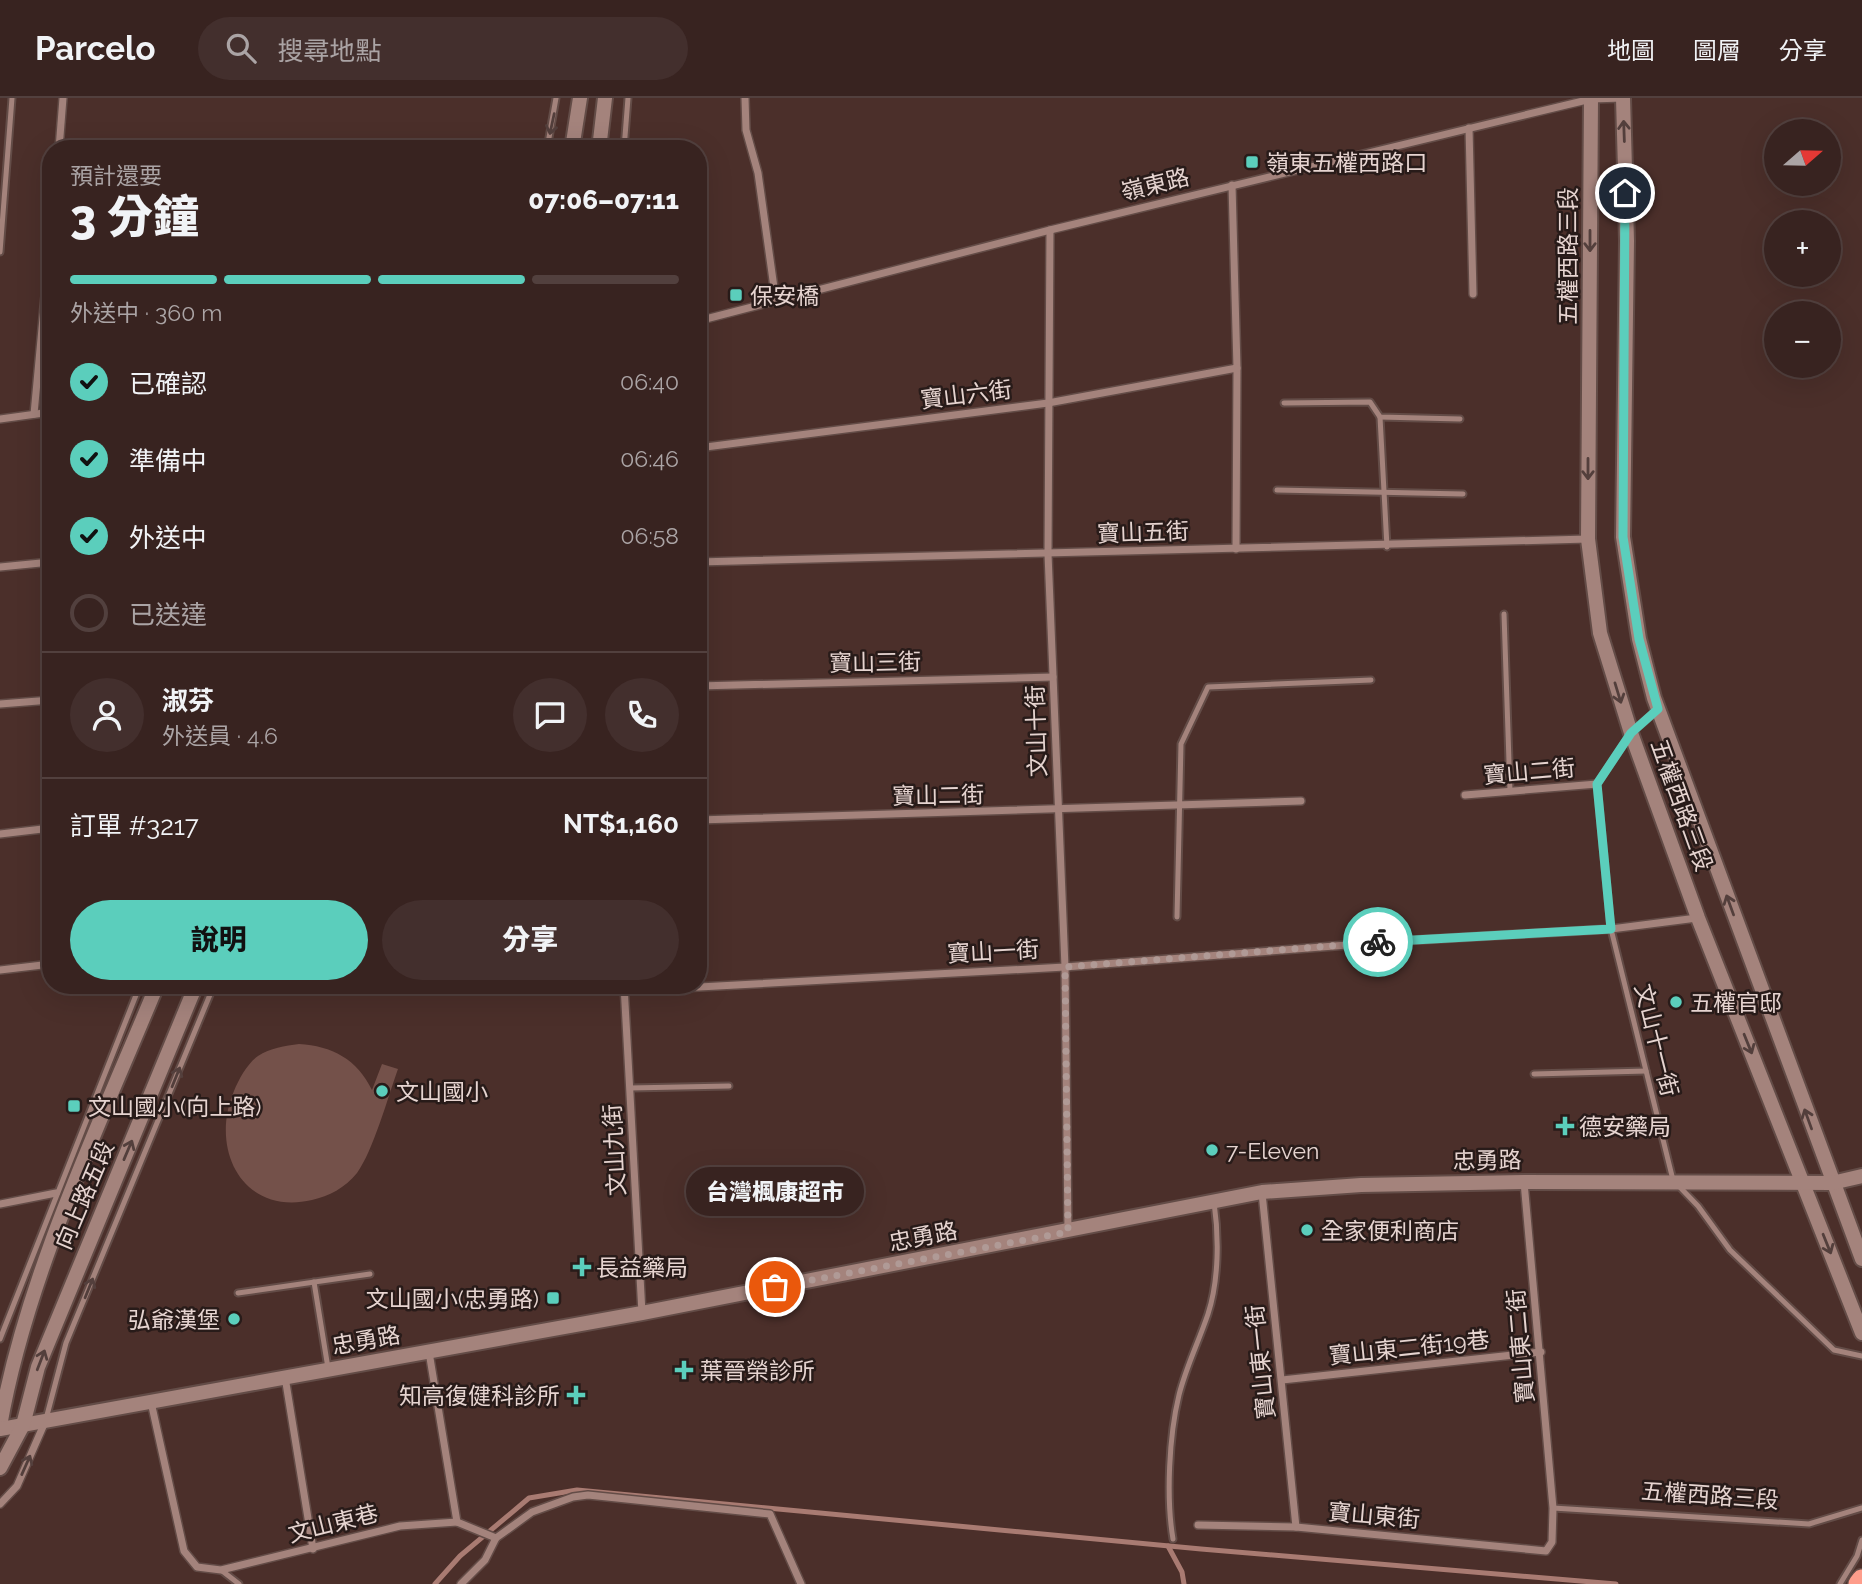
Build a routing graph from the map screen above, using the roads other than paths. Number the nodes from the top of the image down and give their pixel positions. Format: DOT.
graph roads {
  1 [pos="12,98"];
  2 [pos="63,98"];
  3 [pos="556,98"];
  4 [pos="580,98"];
  5 [pos="605,98"];
  6 [pos="628,98"];
  7 [pos="746,98"];
  8 [pos="1623,98"];
  9 [pos="1591,99"];
  10 [pos="1469,128"];
  11 [pos="60,140"];
  12 [pos="549,140"];
  13 [pos="573,140"];
  14 [pos="600,140"];
  15 [pos="625,140"];
  16 [pos="1232,185"];
  17 [pos="1050,230"];
  18 [pos="0,253"];
  19 [pos="1473,294"];
  20 [pos="776,302"];
  21 [pos="707,319"];
  22 [pos="42,328"];
  23 [pos="1237,368"];
  24 [pos="1048,403"];
  25 [pos="1284,403"];
  26 [pos="42,413"];
  27 [pos="34,414"];
  28 [pos="1380,417"];
  29 [pos="1460,418"];
  30 [pos="0,419"];
  31 [pos="707,447"];
  32 [pos="1277,490"];
  33 [pos="1384,491"];
  34 [pos="1463,494"];
  35 [pos="1588,539"];
  36 [pos="1387,547"];
  37 [pos="1236,549"];
  38 [pos="1048,554"];
  39 [pos="707,562"];
  40 [pos="42,563"];
  41 [pos="0,567"];
  42 [pos="1504,614"];
  43 [pos="1054,677"];
  44 [pos="1371,680"];
  45 [pos="707,685"];
  46 [pos="42,702"];
  47 [pos="0,704"];
  48 [pos="1658,709"];
  49 [pos="1631,733"];
  50 [pos="1597,784"];
  51 [pos="1510,791"];
  52 [pos="1465,795"];
  53 [pos="1301,801"];
  54 [pos="1178,805"];
  55 [pos="1058,811"];
  56 [pos="707,820"];
  57 [pos="42,829"];
  58 [pos="0,834"];
  59 [pos="1177,917"];
  60 [pos="1698,918"];
  61 [pos="1611,929"];
  62 [pos="42,965"];
  63 [pos="1065,967"];
  64 [pos="0,970"];
  65 [pos="707,984"];
  66 [pos="137,994"];
  67 [pos="152,994"];
  68 [pos="192,994"];
  69 [pos="210,994"];
  70 [pos="625,994"];
  71 [pos="1646,1071"];
  72 [pos="1534,1074"];
  73 [pos="729,1086"];
  74 [pos="630,1088"];
  75 [pos="1862,1176"];
  76 [pos="1673,1180"];
  77 [pos="1802,1181"];
  78 [pos="1524,1182"];
  79 [pos="1832,1183"];
  80 [pos="1262,1192"];
  81 [pos="56,1193"];
  82 [pos="1214,1202"];
  83 [pos="0,1204"];
  84 [pos="1068,1232"];
  85 [pos="1862,1259"];
  86 [pos="370,1274"];
  87 [pos="314,1282"];
  88 [pos="238,1293"];
  89 [pos="642,1312"];
  90 [pos="1862,1333"];
  91 [pos="0,1339"];
  92 [pos="429,1352"];
  93 [pos="1541,1352"];
  94 [pos="1862,1356"];
  95 [pos="328,1370"];
  96 [pos="285,1377"];
  97 [pos="1282,1380"];
  98 [pos="151,1402"];
  99 [pos="46,1422"];
  100 [pos="23,1426"];
  101 [pos="0,1428"];
  102 [pos="0,1468"];
  103 [pos="0,1504"];
  104 [pos="1553,1508"];
  105 [pos="1862,1508"];
  106 [pos="457,1522"];
  107 [pos="1198,1525"];
  108 [pos="1296,1527"];
  109 [pos="496,1538"];
  110 [pos="1173,1539"];
  111 [pos="1862,1540"];
  112 [pos="313,1549"];
  113 [pos="1546,1550"];
  114 [pos="221,1570"];
  115 [pos="239,1584"];
  116 [pos="461,1584"];
  117 [pos="801,1584"];
  118 [pos="1840,1584"];
  1 -- 18 [label="lane"];
  2 -- 11 [label="street"];
  3 -- 12 [label="lane, one-way"];
  4 -- 13 [label="main road"];
  5 -- 14 [label="main road"];
  6 -- 15 [label="lane"];
  7 -- 20 [label="street"];
  8 -- 9 [label="street, 嶺東路"];
  48 -- 8 [label="main road, 五權西路三段, one-way"];
  9 -- 10 [label="street, 嶺東路"];
  9 -- 35 [label="main road, 五權西路三段, one-way"];
  10 -- 16 [label="street, 嶺東路"];
  10 -- 19 [label="street"];
  16 -- 17 [label="street, 嶺東路"];
  16 -- 23 [label="street"];
  17 -- 20 [label="street, 嶺東路"];
  17 -- 24 [label="street, 文山十街"];
  20 -- 21 [label="street, 嶺東路"];
  22 -- 27 [label="street"];
  23 -- 24 [label="street, 寶山六街"];
  23 -- 37 [label="street"];
  24 -- 31 [label="street, 寶山六街"];
  24 -- 38 [label="street, 文山十街"];
  25 -- 28 [label="lane"];
  26 -- 27 [label="street"];
  27 -- 30 [label="street"];
  28 -- 29 [label="lane"];
  28 -- 33 [label="lane"];
  32 -- 33 [label="lane"];
  33 -- 34 [label="lane"];
  33 -- 36 [label="lane"];
  35 -- 36 [label="street, 寶山五街"];
  35 -- 49 [label="main road, 五權西路三段, one-way"];
  36 -- 37 [label="street, 寶山五街"];
  37 -- 38 [label="street, 寶山五街"];
  38 -- 39 [label="street, 寶山五街"];
  38 -- 43 [label="street, 文山十街"];
  40 -- 41 [label="street"];
  42 -- 51 [label="lane"];
  43 -- 45 [label="street, 寶山三街"];
  43 -- 55 [label="street, 文山十街"];
  44 -- 54 [label="lane"];
  46 -- 47 [label="street"];
  48 -- 49 [label="lane"];
  79 -- 48 [label="main road, 五權西路三段, one-way"];
  49 -- 50 [label="lane"];
  49 -- 60 [label="main road, 五權西路三段"];
  50 -- 51 [label="street, 寶山二街"];
  50 -- 61 [label="lane, 文山十一街"];
  51 -- 52 [label="street, 寶山二街"];
  53 -- 54 [label="street, 寶山二街"];
  54 -- 55 [label="street, 寶山二街"];
  54 -- 59 [label="lane"];
  55 -- 56 [label="street, 寶山二街"];
  55 -- 63 [label="street, 文山十街"];
  57 -- 58 [label="street"];
  60 -- 61 [label="street, 寶山一街"];
  60 -- 77 [label="main road, 五權西路三段, one-way"];
  61 -- 63 [label="street, 寶山一街"];
  61 -- 71 [label="lane, 文山十一街"];
  62 -- 64 [label="street"];
  63 -- 65 [label="street, 寶山一街"];
  63 -- 84 [label="street, 文山十街"];
  66 -- 81 [label="lane, 向上路五段"];
  67 -- 101 [label="main road, 向上路五段"];
  100 -- 68 [label="main road, 向上路五段, one-way"];
  99 -- 69 [label="lane, 向上路五段, one-way"];
  70 -- 74 [label="street, 文山九街"];
  71 -- 72 [label="lane"];
  71 -- 76 [label="lane, 文山十一街"];
  73 -- 74 [label="lane"];
  74 -- 89 [label="street, 文山九街"];
  75 -- 79 [label="main road, 忠勇路"];
  76 -- 77 [label="main road, 忠勇路"];
  76 -- 78 [label="main road, 忠勇路"];
  76 -- 94 [label="lane, 文山十一街"];
  77 -- 79 [label="main road, 忠勇路"];
  77 -- 90 [label="main road, 五權西路三段, one-way"];
  78 -- 80 [label="main road, 忠勇路"];
  78 -- 93 [label="street, 寶山東二街"];
  79 -- 85 [label="main road, 五權西路三段"];
  80 -- 82 [label="main road, 忠勇路"];
  80 -- 97 [label="street, 寶山東一街"];
  81 -- 83 [label="street"];
  81 -- 91 [label="lane, 向上路五段"];
  82 -- 84 [label="main road, 忠勇路"];
  82 -- 110 [label="lane"];
  84 -- 89 [label="main road, 忠勇路"];
  86 -- 87 [label="lane"];
  87 -- 88 [label="lane"];
  87 -- 95 [label="lane"];
  89 -- 92 [label="main road, 忠勇路"];
  92 -- 95 [label="main road, 忠勇路"];
  92 -- 106 [label="street"];
  93 -- 97 [label="street, 寶山東二街19巷"];
  93 -- 104 [label="street, 寶山東二街"];
  95 -- 96 [label="main road, 忠勇路"];
  96 -- 98 [label="main road, 忠勇路"];
  96 -- 112 [label="street"];
  97 -- 108 [label="street, 寶山東一街"];
  98 -- 99 [label="main road, 忠勇路"];
  98 -- 114 [label="street, 文山東巷"];
  99 -- 100 [label="main road, 忠勇路"];
  103 -- 99 [label="street, one-way"];
  100 -- 101 [label="main road, 忠勇路"];
  100 -- 102 [label="main road, 向上路五段"];
  104 -- 105 [label="lane, 五權西路三段"];
  104 -- 113 [label="street, 寶山東二街"];
  106 -- 109 [label="street"];
  106 -- 112 [label="street, 文山東巷"];
  107 -- 108 [label="street, 寶山東街"];
  108 -- 113 [label="street, 寶山東街"];
  109 -- 116 [label="street"];
  109 -- 117 [label="street"];
  111 -- 118 [label="lane"];
  112 -- 114 [label="street, 文山東巷"];
  114 -- 115 [label="lane"];
}
